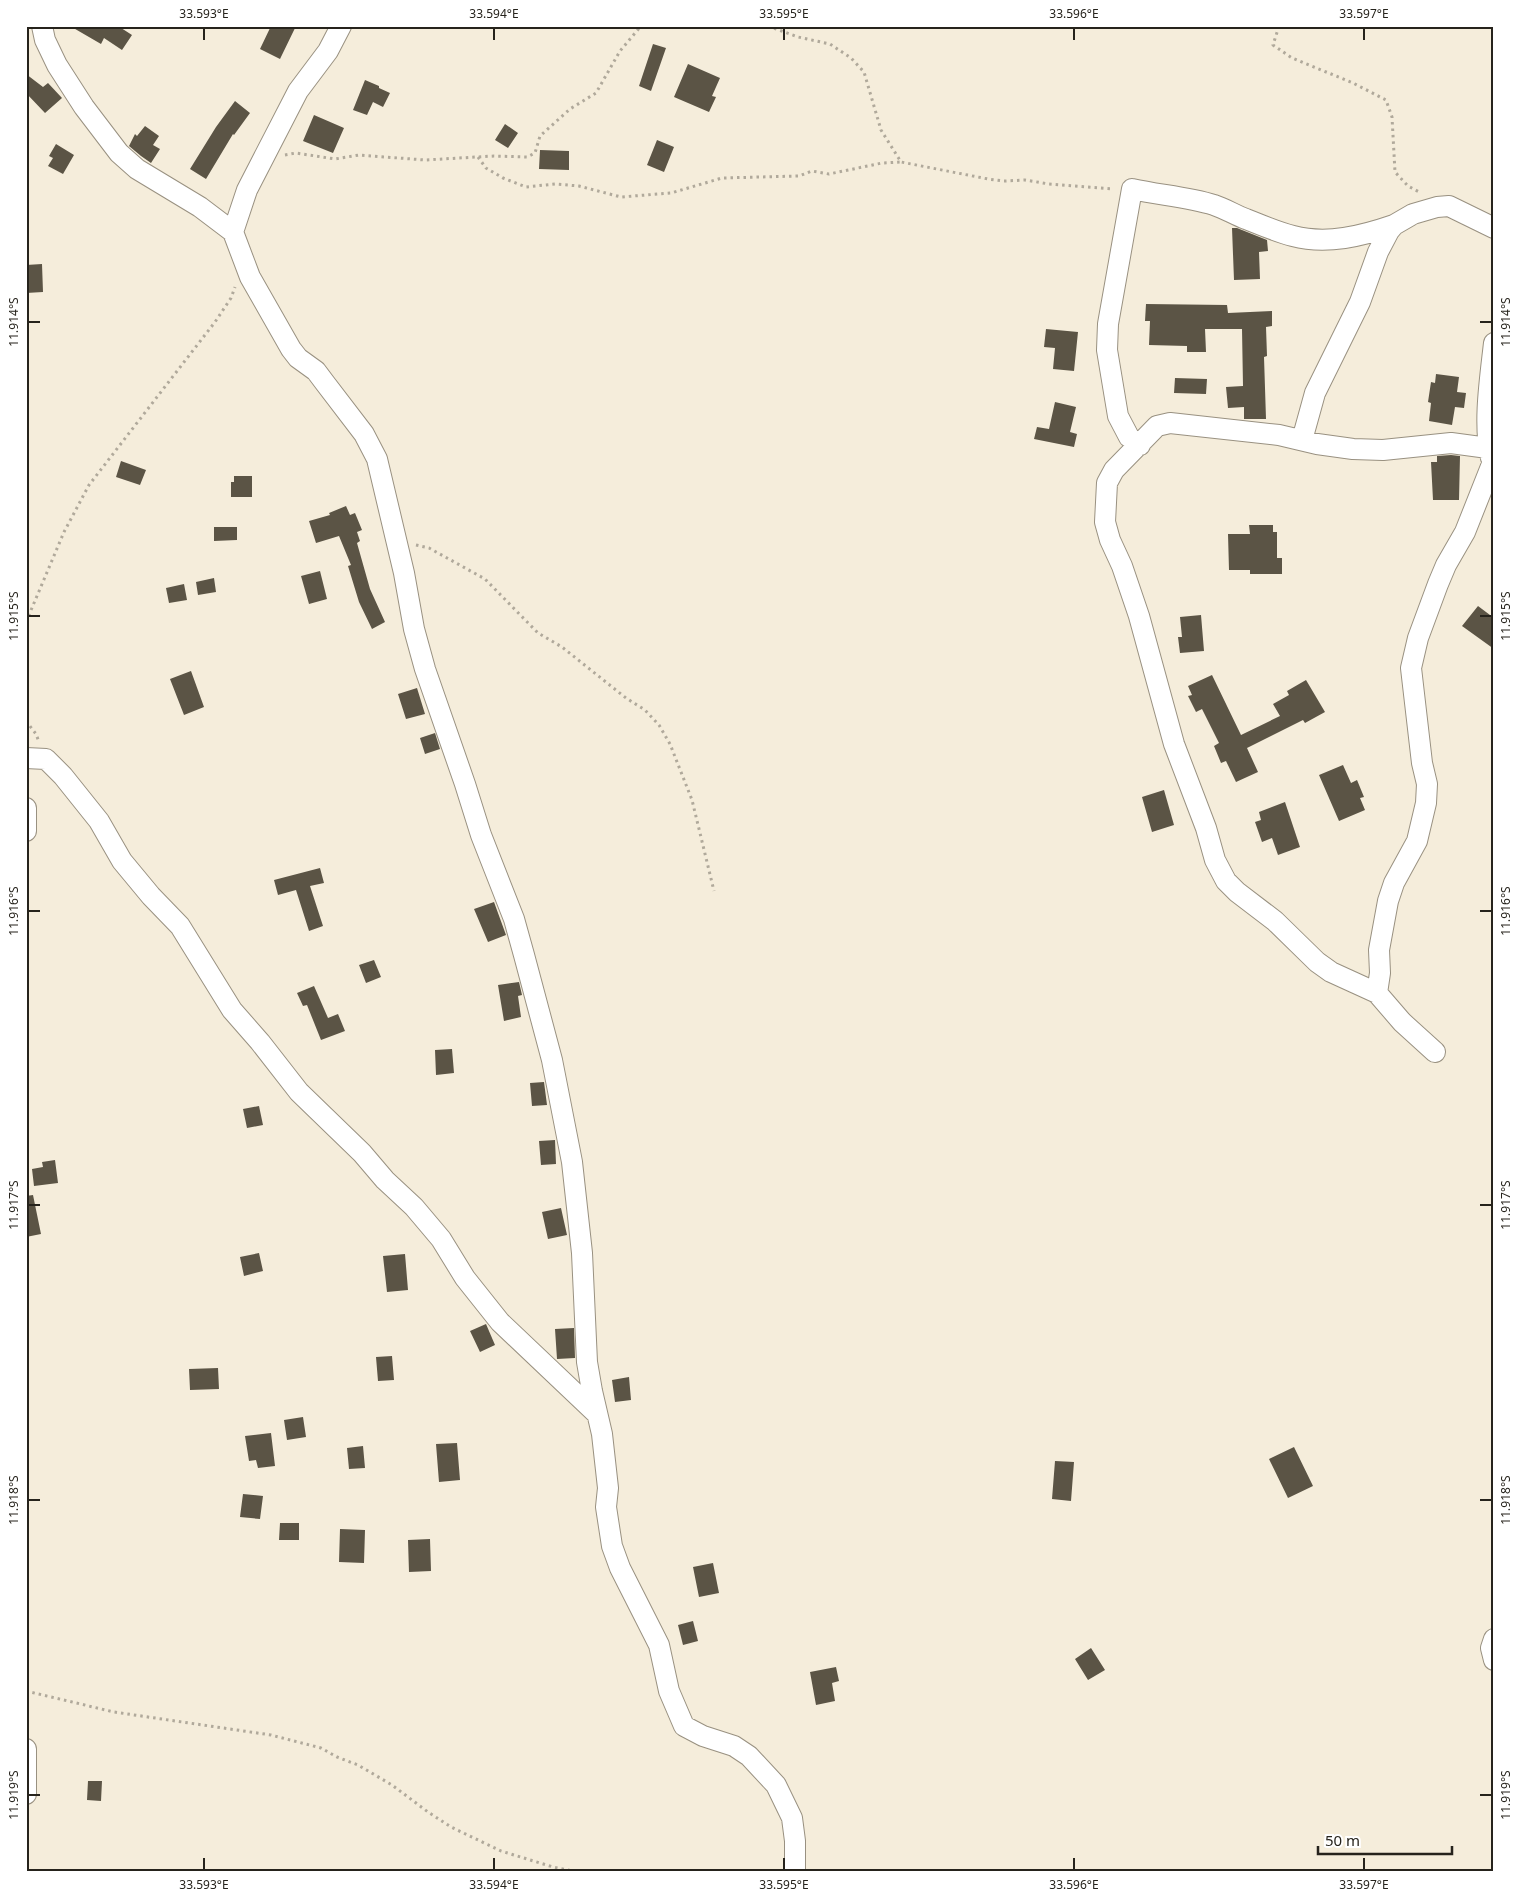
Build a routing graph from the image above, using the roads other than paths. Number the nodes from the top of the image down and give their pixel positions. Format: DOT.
graph roads {
  1 [pos="42,26"];
  2 [pos="341,26"];
  3 [pos="1394,225"];
  4 [pos="1494,228"];
  5 [pos="233,232"];
  6 [pos="1494,343"];
  7 [pos="1302,440"];
  8 [pos="1140,446"];
  9 [pos="1491,460"];
  10 [pos="26,758"];
  11 [pos="26,808"];
  12 [pos="26,832"];
  13 [pos="1377,993"];
  14 [pos="1435,1052"];
  15 [pos="597,1414"];
  16 [pos="1494,1639"];
  17 [pos="1494,1660"];
  18 [pos="26,1749"];
  19 [pos="26,1794"];
  20 [pos="795,1872"];
  1 -- 5 [label="street"];
  2 -- 5 [label="street"];
  3 -- 4 [label="street"];
  3 -- 7 [label="street"];
  3 -- 8 [label="street"];
  5 -- 15 [label="street"];
  6 -- 9 [label="street"];
  7 -- 8 [label="street"];
  7 -- 9 [label="street"];
  8 -- 13 [label="street"];
  9 -- 13 [label="street"];
  10 -- 15 [label="street"];
  11 -- 12 [label="street"];
  13 -- 14 [label="street"];
  15 -- 20 [label="street"];
  16 -- 17 [label="street"];
  18 -- 19 [label="street"];
}
